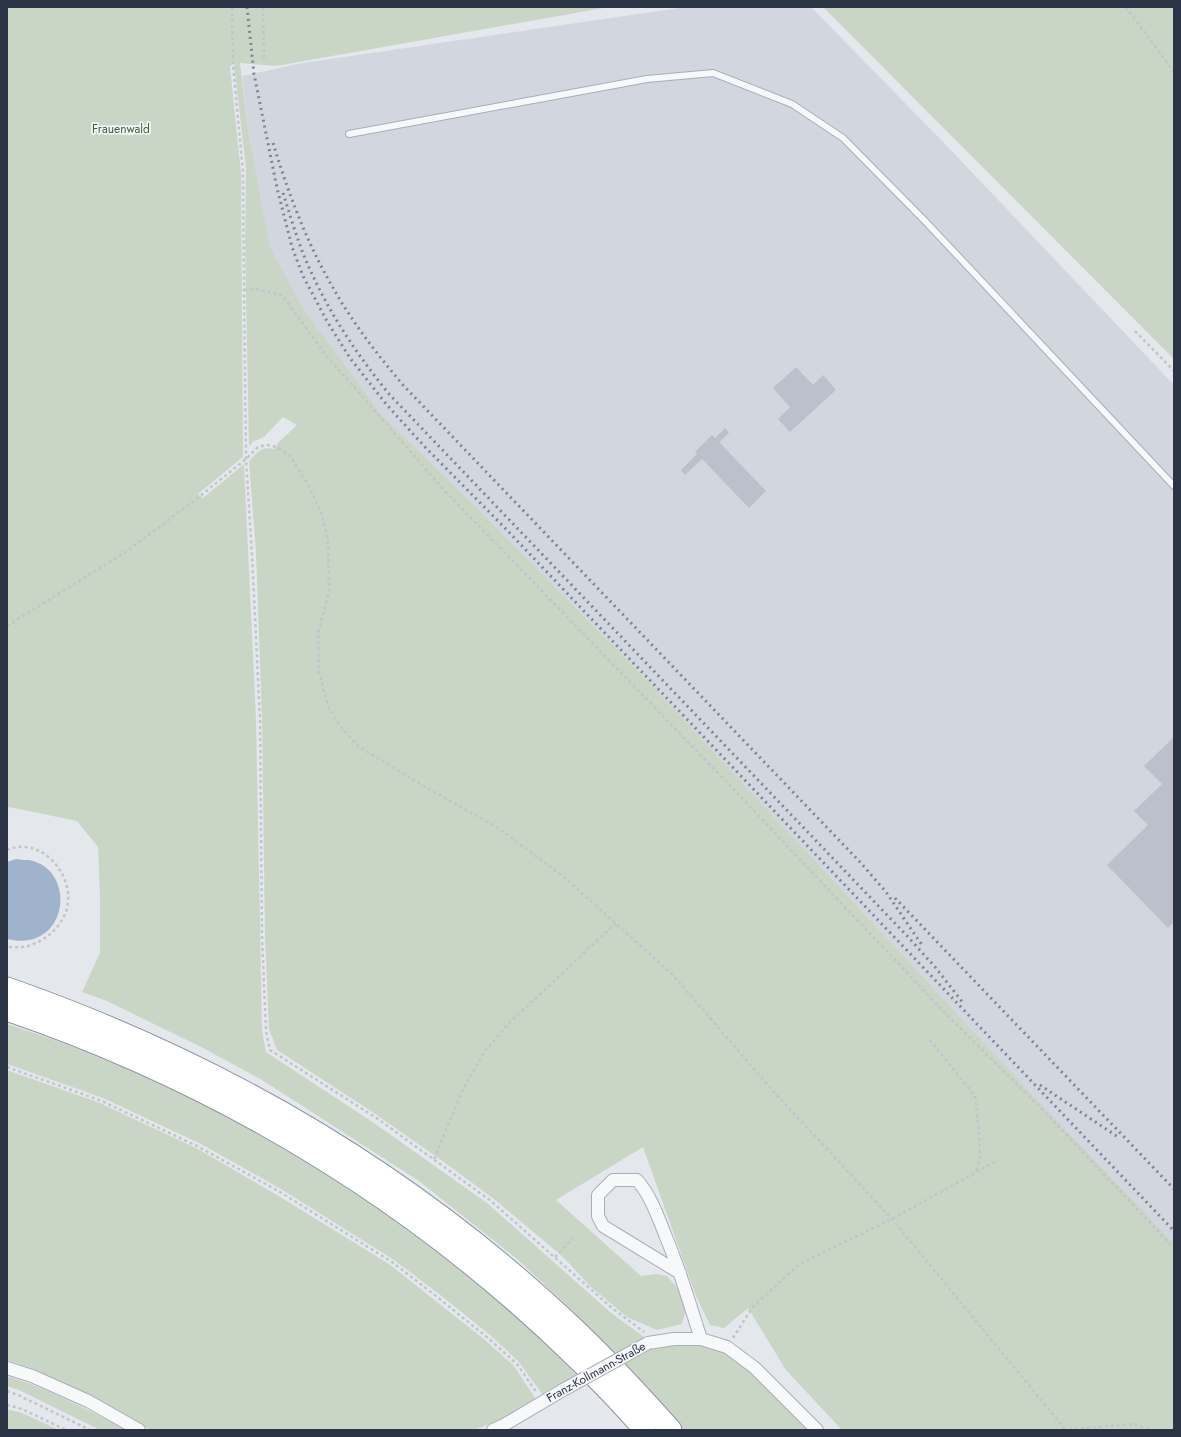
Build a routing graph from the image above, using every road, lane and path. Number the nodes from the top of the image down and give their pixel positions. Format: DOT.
graph roads {
  1 [pos="232,7"];
  2 [pos="263,7"];
  3 [pos="1126,7"];
  4 [pos="264,61"];
  5 [pos="1174,72"];
  6 [pos="349,134"];
  7 [pos="244,290"];
  8 [pos="1135,331"];
  9 [pos="1174,371"];
  10 [pos="246,459"];
  11 [pos="1174,486"];
  12 [pos="7,626"];
  13 [pos="7,850"];
  14 [pos="616,923"];
  15 [pos="7,947"];
  16 [pos="7,988"];
  17 [pos="7,1010"];
  18 [pos="930,1040"];
  19 [pos="7,1067"];
  20 [pos="434,1159"];
  21 [pos="998,1160"];
  22 [pos="976,1172"];
  23 [pos="892,1219"];
  24 [pos="573,1238"];
  25 [pos="1174,1248"];
  26 [pos="555,1257"];
  27 [pos="680,1272"];
  28 [pos="701,1339"];
  29 [pos="652,1342"];
  30 [pos="727,1347"];
  31 [pos="7,1368"];
  32 [pos="7,1392"];
  33 [pos="543,1401"];
  34 [pos="7,1406"];
  35 [pos="66,1430"];
  36 [pos="90,1430"];
  37 [pos="139,1430"];
  38 [pos="493,1430"];
  39 [pos="645,1430"];
  40 [pos="671,1430"];
  41 [pos="817,1430"];
  42 [pos="1064,1430"];
  43 [pos="1152,1430"];
  1 -- 7 [label="path"];
  2 -- 4 [label="path"];
  3 -- 5 [label="path"];
  6 -- 11 [label="lane"];
  7 -- 10 [label="path"];
  7 -- 25 [label="path"];
  8 -- 9 [label="path"];
  10 -- 12 [label="path"];
  10 -- 14 [label="path"];
  10 -- 20 [label="path"];
  13 -- 15 [label="path"];
  14 -- 20 [label="path"];
  14 -- 23 [label="path"];
  16 -- 40 [label="highway"];
  17 -- 39 [label="highway"];
  18 -- 22 [label="path"];
  19 -- 33 [label="path"];
  20 -- 26 [label="path"];
  21 -- 22 [label="path"];
  22 -- 23 [label="path"];
  23 -- 30 [label="path"];
  23 -- 42 [label="path"];
  24 -- 26 [label="path"];
  26 -- 29 [label="path"];
  27 -- 27 [label="street"];
  27 -- 28 [label="street"];
  28 -- 29 [label="street, Franz-Kollmann-Straße"];
  28 -- 30 [label="street, Franz-Kollmann-Straße"];
  29 -- 33 [label="street, Franz-Kollmann-Straße, bridge"];
  30 -- 41 [label="street, Franz-Kollmann-Straße"];
  31 -- 37 [label="street"];
  32 -- 36 [label="path"];
  33 -- 38 [label="street, Franz-Kollmann-Straße"];
  34 -- 35 [label="path"];
  42 -- 43 [label="path"];
}
